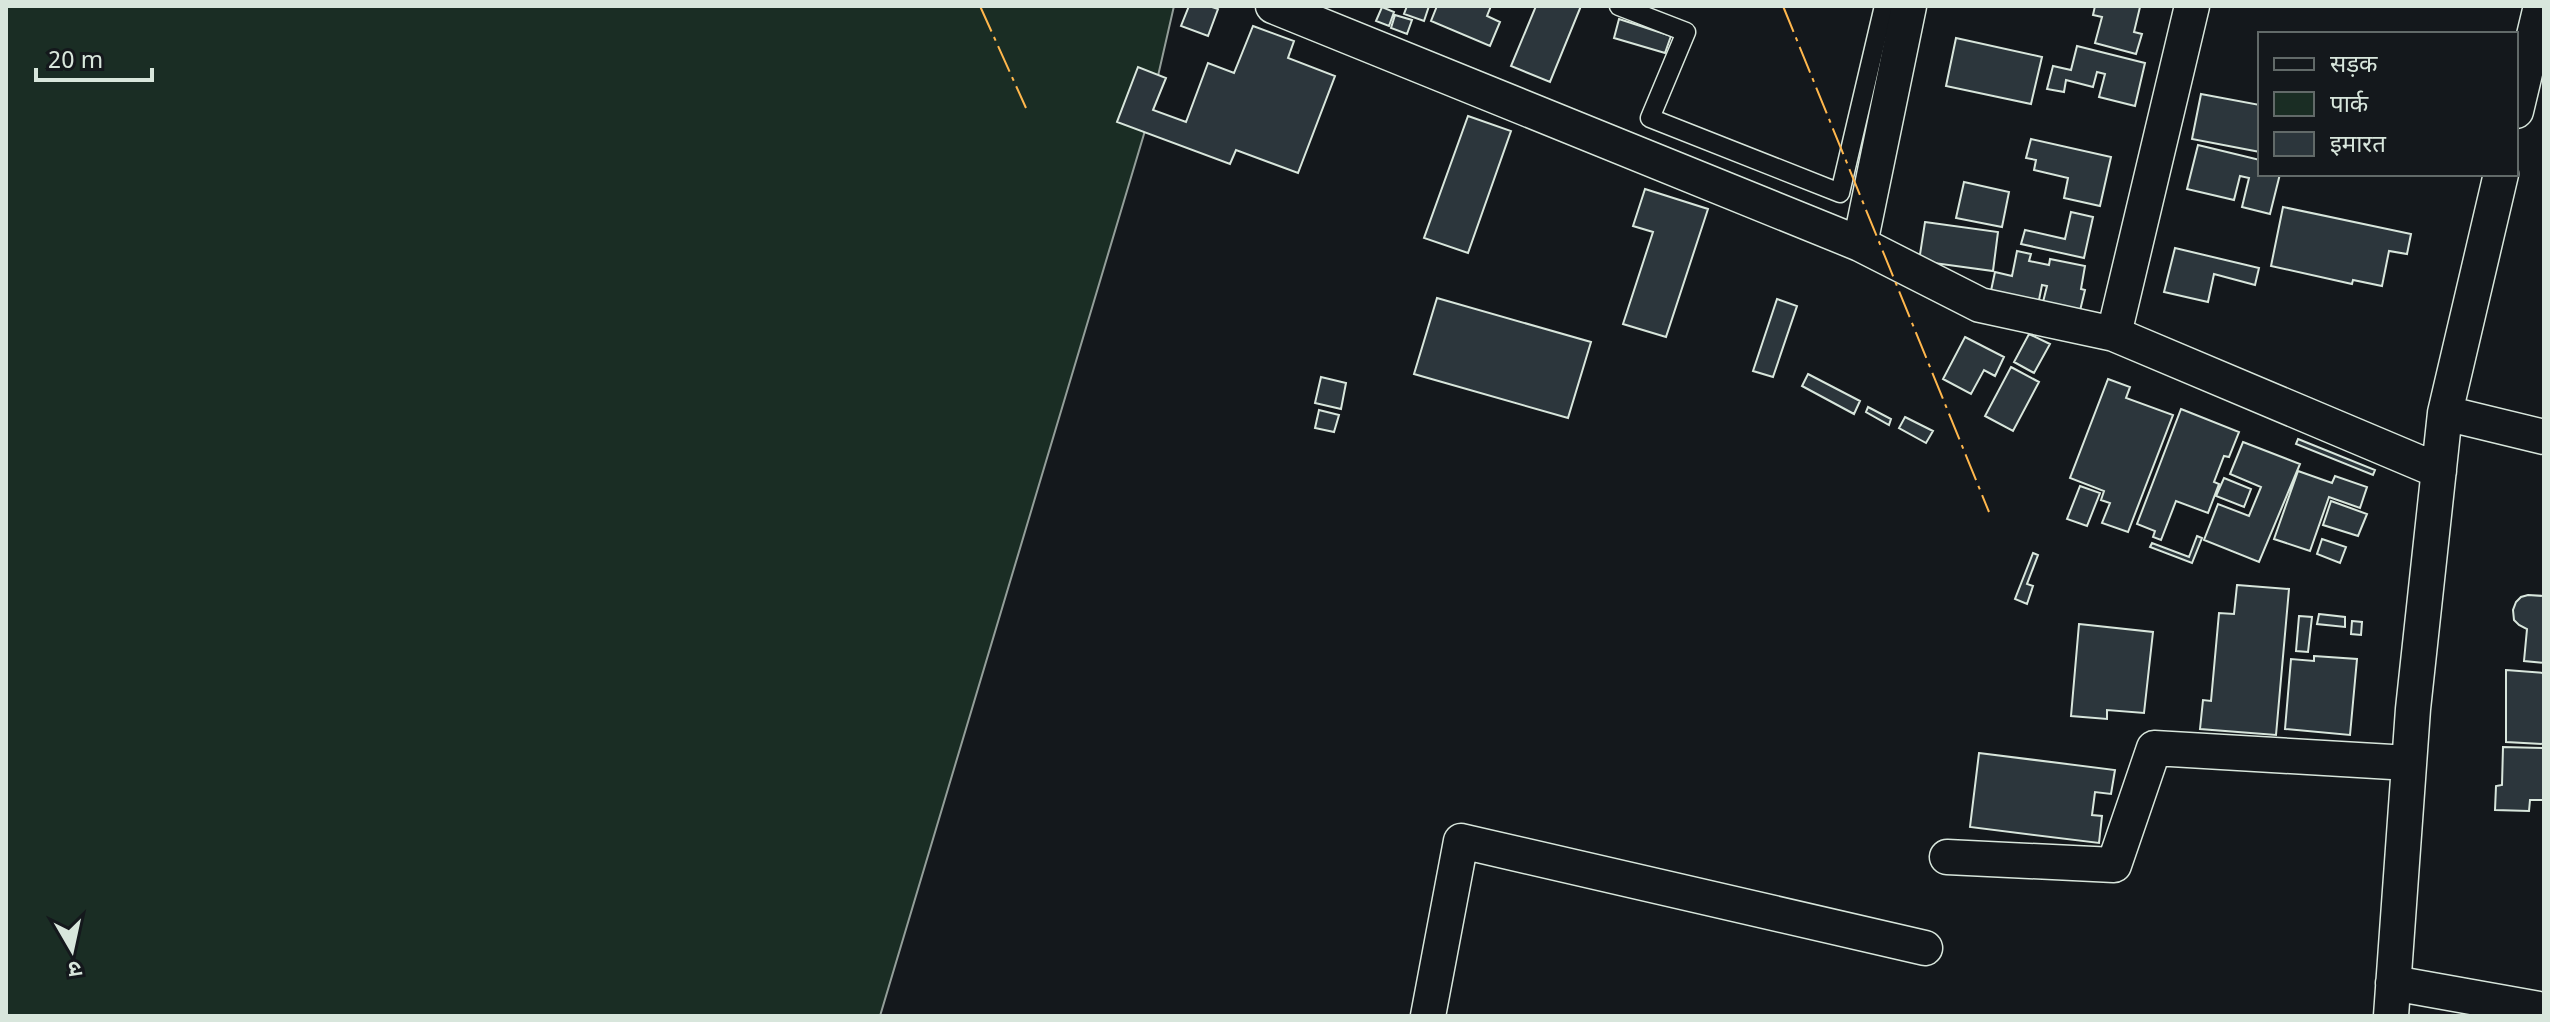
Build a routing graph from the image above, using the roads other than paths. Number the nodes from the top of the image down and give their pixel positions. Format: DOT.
graph roads {
  1 [pos="1273,6"];
  2 [pos="1619,6"];
  3 [pos="2192,6"];
  4 [pos="2541,6"];
  5 [pos="1887,7"];
  6 [pos="2518,103"];
  7 [pos="2501,176"];
  8 [pos="1860,244"];
  9 [pos="2114,334"];
  10 [pos="2445,413"];
  11 [pos="2544,437"];
  12 [pos="2439,471"];
  13 [pos="2409,763"];
  14 [pos="1947,857"];
  15 [pos="1925,948"];
  16 [pos="2392,999"];
  17 [pos="2544,1010"];
  18 [pos="1428,1016"];
  1 -- 8 [label="street"];
  2 -- 5 [label="lane"];
  3 -- 9 [label="street"];
  4 -- 6 [label="street"];
  5 -- 8 [label="street"];
  7 -- 10 [label="street"];
  8 -- 9 [label="street"];
  9 -- 12 [label="street"];
  10 -- 11 [label="street"];
  10 -- 12 [label="street"];
  12 -- 13 [label="street"];
  13 -- 14 [label="street"];
  13 -- 16 [label="street"];
  15 -- 18 [label="street"];
  16 -- 17 [label="street"];
}
